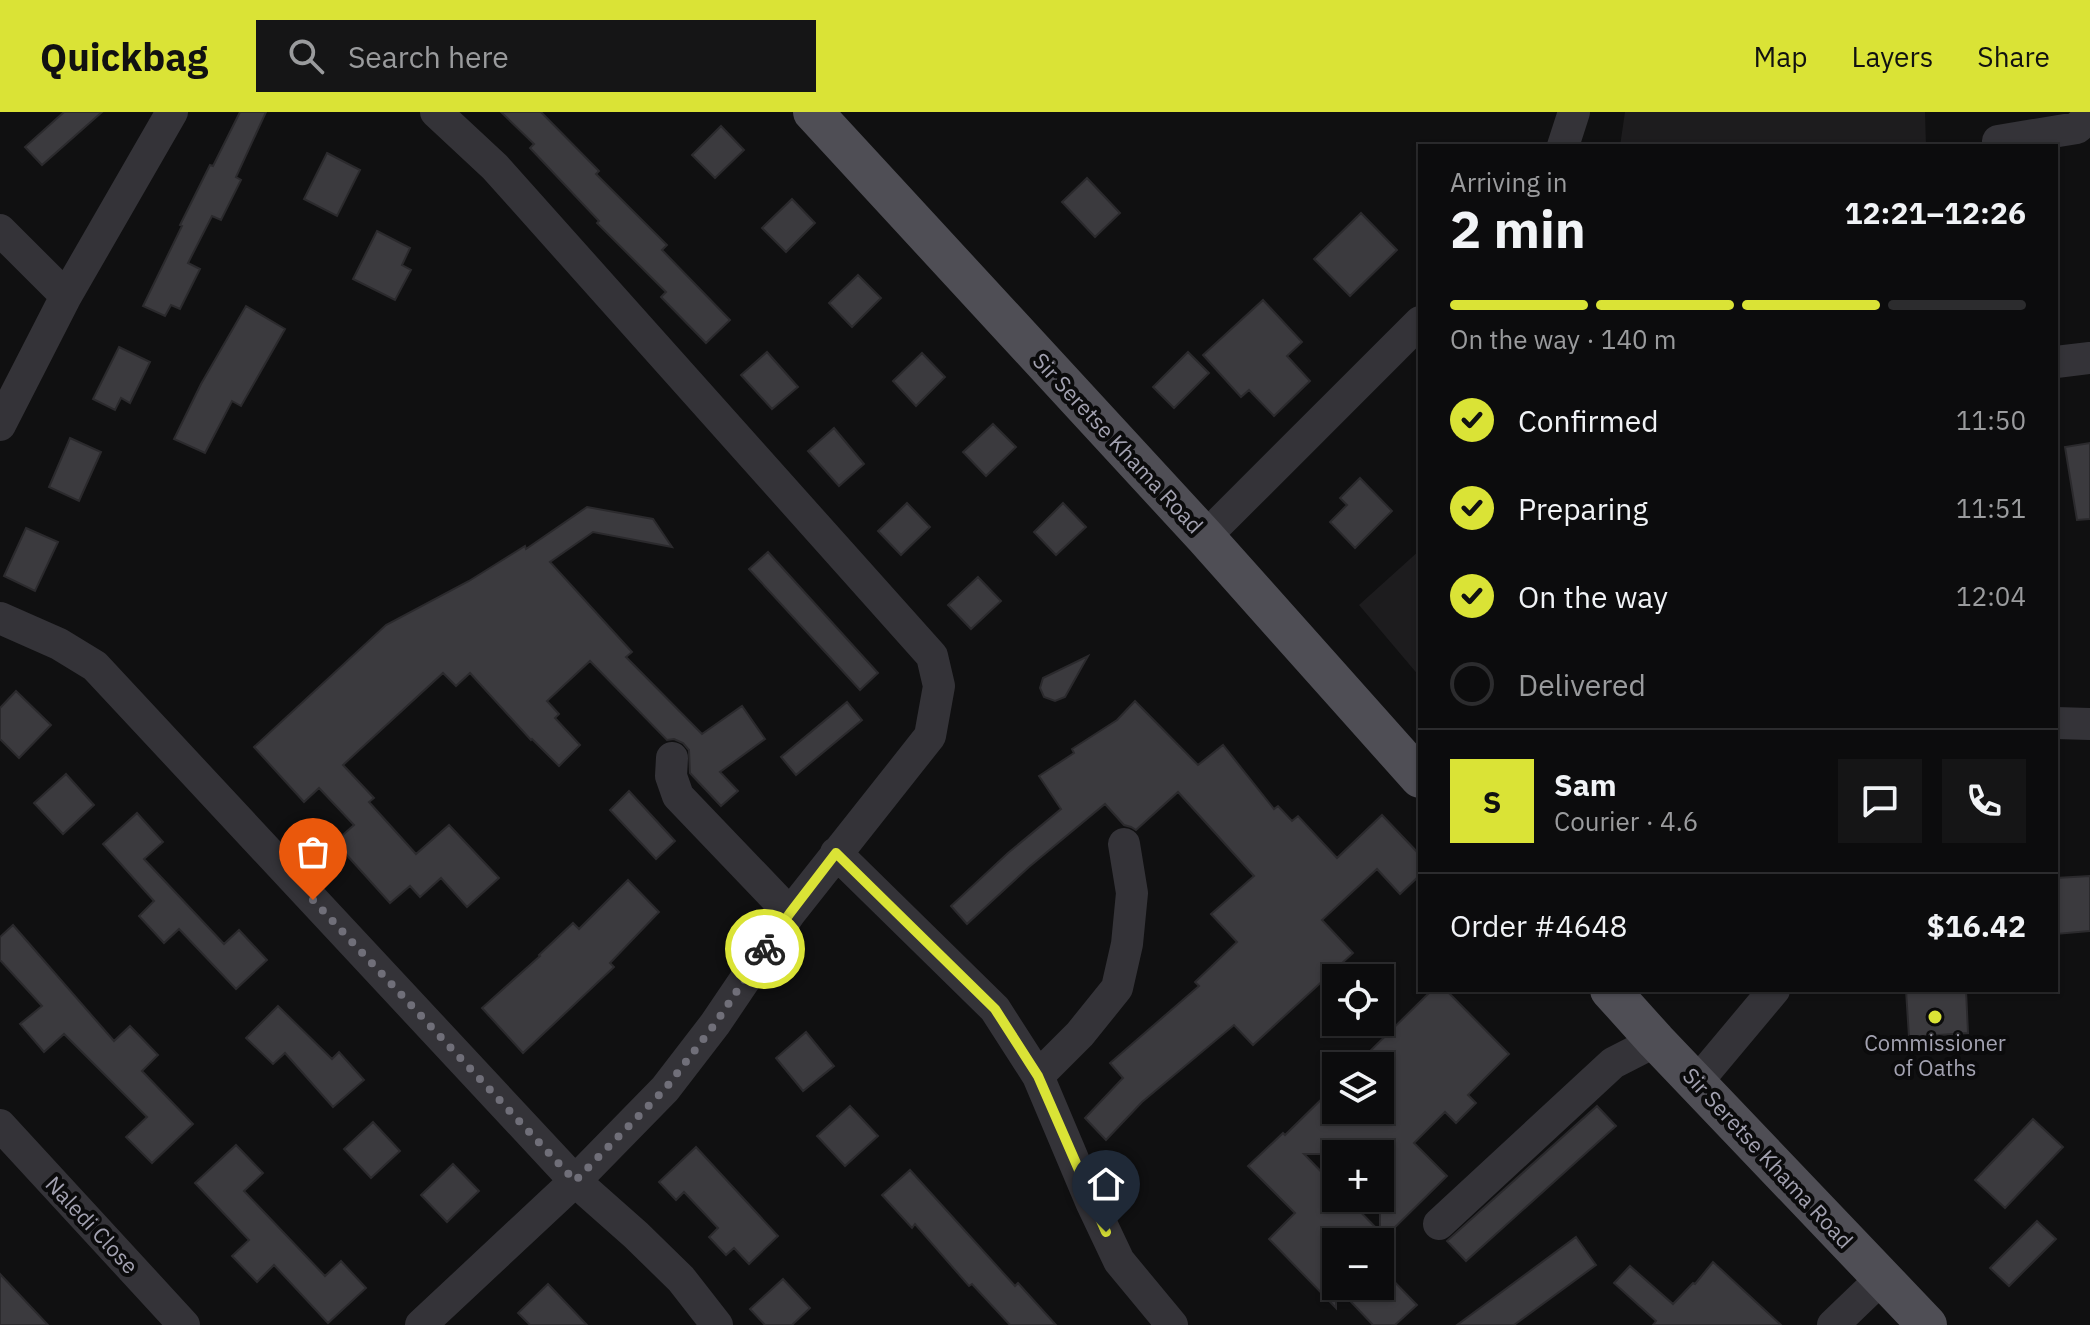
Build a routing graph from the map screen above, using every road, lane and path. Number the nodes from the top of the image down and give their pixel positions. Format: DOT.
graph roads {
  1 [pos="172,112"];
  2 [pos="436,112"];
  3 [pos="813,112"];
  4 [pos="1574,112"];
  5 [pos="2090,115"];
  6 [pos="1997,133"];
  7 [pos="1564,144"];
  8 [pos="0,230"];
  9 [pos="66,296"];
  10 [pos="1418,324"];
  11 [pos="2090,358"];
  12 [pos="2058,362"];
  13 [pos="0,425"];
  14 [pos="1205,537"];
  15 [pos="0,618"];
  16 [pos="2058,723"];
  17 [pos="2090,724"];
  18 [pos="672,758"];
  19 [pos="1418,776"];
  20 [pos="1124,844"];
  21 [pos="836,853"];
  22 [pos="790,913"];
  23 [pos="1612,992"];
  24 [pos="1772,992"];
  25 [pos="1656,1041"];
  26 [pos="1038,1076"];
  27 [pos="1697,1082"];
  28 [pos="0,1125"];
  29 [pos="575,1181"];
  30 [pos="1439,1224"];
  31 [pos="1882,1278"];
  32 [pos="184,1325"];
  33 [pos="421,1325"];
  34 [pos="717,1325"];
  35 [pos="1172,1325"];
  36 [pos="1833,1325"];
  37 [pos="1927,1325"];
  1 -- 9 [label="street"];
  2 -- 21 [label="street"];
  3 -- 14 [label="main road, Sir Seretse Khama Road"];
  4 -- 7 [label="street"];
  5 -- 6 [label="street"];
  8 -- 9 [label="street"];
  9 -- 13 [label="street"];
  10 -- 14 [label="street"];
  11 -- 12 [label="street"];
  14 -- 19 [label="main road, Sir Seretse Khama Road"];
  15 -- 29 [label="street"];
  16 -- 17 [label="street"];
  18 -- 22 [label="street"];
  20 -- 26 [label="street"];
  21 -- 22 [label="street"];
  21 -- 26 [label="street"];
  22 -- 29 [label="street"];
  23 -- 25 [label="main road, Sir Seretse Khama Road"];
  24 -- 27 [label="street"];
  25 -- 27 [label="main road, Sir Seretse Khama Road"];
  25 -- 30 [label="street"];
  26 -- 35 [label="street"];
  27 -- 31 [label="main road, Sir Seretse Khama Road"];
  28 -- 32 [label="street, Naledi Close"];
  29 -- 33 [label="street"];
  29 -- 34 [label="street"];
  31 -- 36 [label="street"];
  31 -- 37 [label="main road, Sir Seretse Khama Road"];
}
